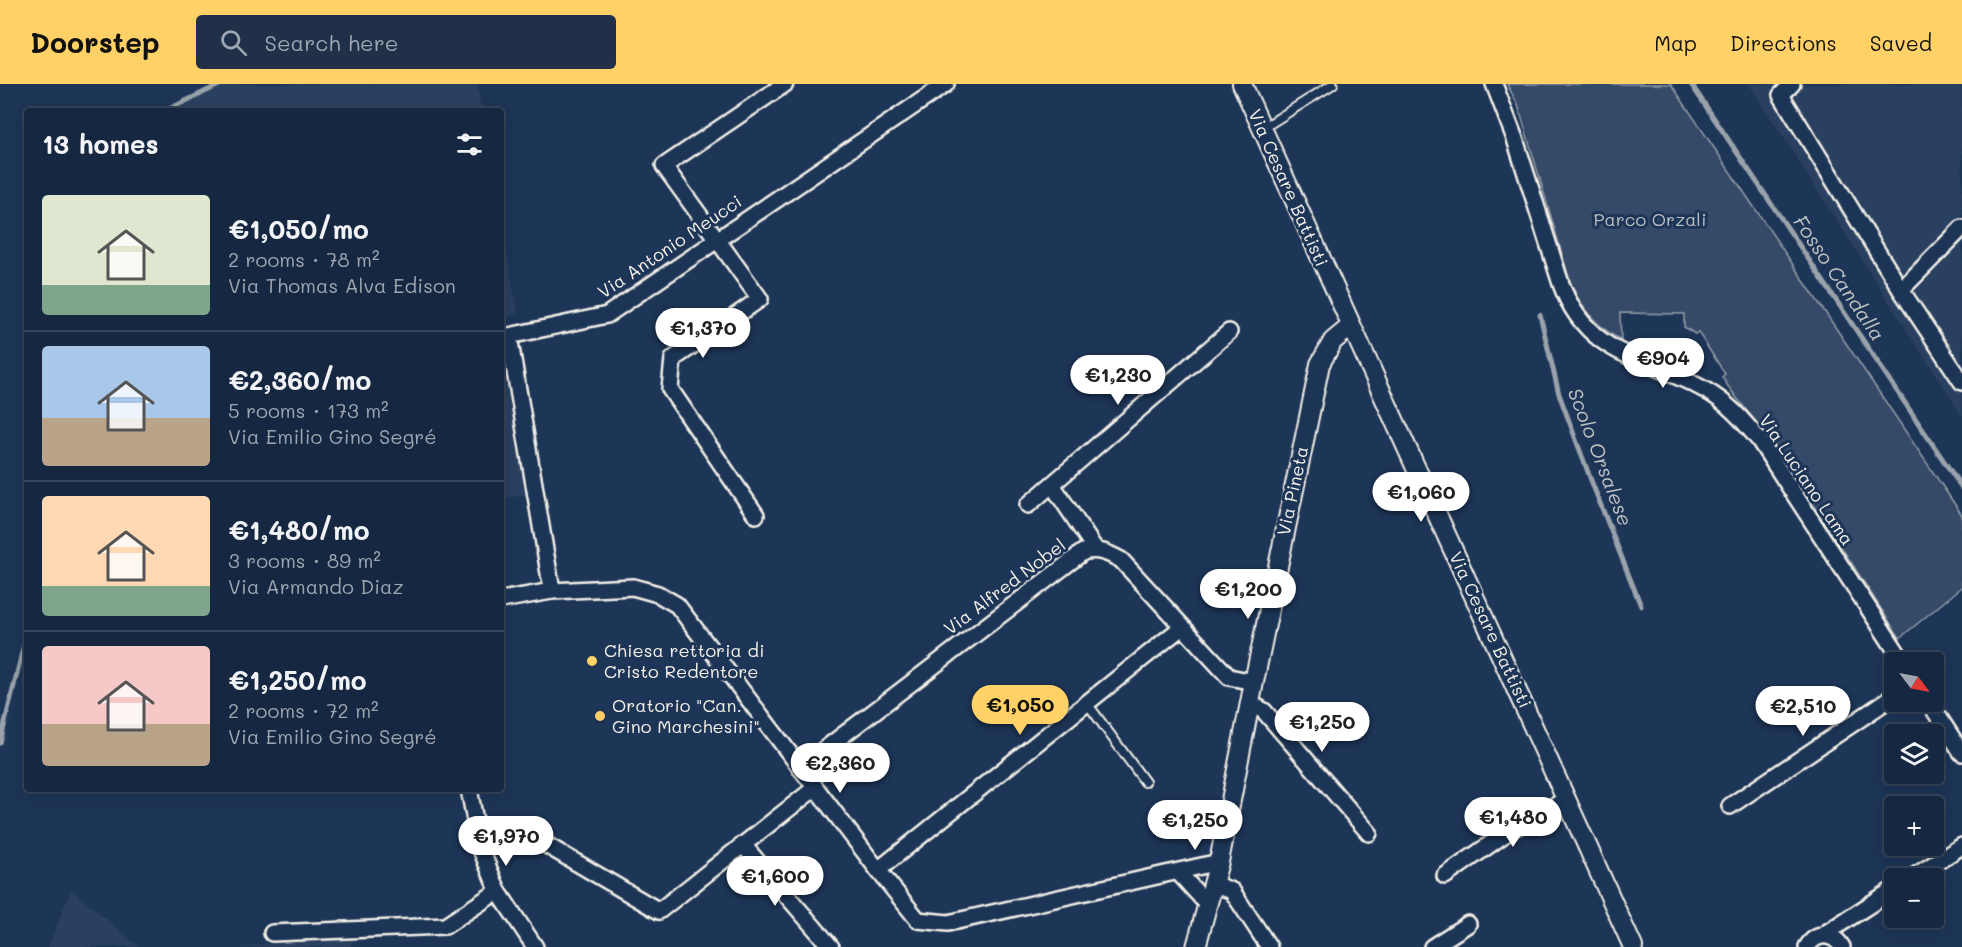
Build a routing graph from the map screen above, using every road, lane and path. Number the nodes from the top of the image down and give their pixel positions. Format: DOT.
graph roads {
  1 [pos="785,84"];
  2 [pos="946,84"];
  3 [pos="1242,84"];
  4 [pos="1333,84"];
  5 [pos="1494,84"];
  6 [pos="1792,84"];
  7 [pos="1262,129"];
  8 [pos="1962,228"];
  9 [pos="718,240"];
  10 [pos="1901,290"];
  11 [pos="1350,327"];
  12 [pos="1229,332"];
  13 [pos="1962,382"];
  14 [pos="1053,486"];
  15 [pos="1028,505"];
  16 [pos="756,515"];
  17 [pos="1095,549"];
  18 [pos="552,591"];
  19 [pos="504,599"];
  20 [pos="1182,627"];
  21 [pos="1897,652"];
  22 [pos="1254,682"];
  23 [pos="1087,703"];
  24 [pos="1250,703"];
  25 [pos="1884,703"];
  26 [pos="1935,712"];
  27 [pos="1962,753"];
  28 [pos="800,768"];
  29 [pos="1145,782"];
  30 [pos="816,788"];
  31 [pos="470,792"];
  32 [pos="1567,799"];
  33 [pos="1730,806"];
  34 [pos="1369,832"];
  35 [pos="548,846"];
  36 [pos="744,846"];
  37 [pos="1962,846"];
  38 [pos="1220,862"];
  39 [pos="1927,868"];
  40 [pos="878,870"];
  41 [pos="1178,872"];
  42 [pos="1445,876"];
  43 [pos="1214,884"];
  44 [pos="498,891"];
  45 [pos="1884,895"];
  46 [pos="1208,905"];
  47 [pos="1468,924"];
  48 [pos="272,933"];
  49 [pos="1823,935"];
  50 [pos="535,947"];
  51 [pos="831,947"];
  52 [pos="1196,947"];
  53 [pos="1269,947"];
  54 [pos="1432,947"];
  55 [pos="1633,947"];
  56 [pos="1807,947"];
  57 [pos="1842,947"];
  1 -- 9 [label="street"];
  2 -- 9 [label="street, Via Antonio Meucci"];
  3 -- 7 [label="street, Via Cesare Battisti"];
  4 -- 7 [label="lane"];
  5 -- 21 [label="street, Via Luciano Lama"];
  6 -- 10 [label="street"];
  7 -- 11 [label="street, Via Cesare Battisti"];
  8 -- 10 [label="street"];
  9 -- 16 [label="street"];
  9 -- 18 [label="street, Via Antonio Meucci"];
  10 -- 13 [label="street"];
  11 -- 22 [label="street, Via Pineta"];
  11 -- 32 [label="street, Via Cesare Battisti"];
  12 -- 14 [label="street"];
  14 -- 15 [label="street"];
  14 -- 17 [label="street"];
  17 -- 20 [label="street, Via Alfred Nobel"];
  17 -- 28 [label="street, Via Alfred Nobel"];
  18 -- 19 [label="street"];
  18 -- 28 [label="street"];
  20 -- 22 [label="street, Via Alfred Nobel"];
  20 -- 23 [label="street"];
  22 -- 24 [label="street, Via Pineta"];
  23 -- 29 [label="lane"];
  23 -- 40 [label="street"];
  24 -- 34 [label="street"];
  24 -- 38 [label="street, Via Pineta"];
  25 -- 33 [label="street"];
  26 -- 27 [label="street"];
  28 -- 30 [label="street"];
  30 -- 36 [label="street"];
  30 -- 40 [label="street"];
  31 -- 44 [label="street"];
  32 -- 42 [label="street"];
  32 -- 55 [label="street, Via Cesare Battisti"];
  35 -- 36 [label="street"];
  36 -- 51 [label="street"];
  37 -- 39 [label="street"];
  38 -- 41 [label="street"];
  38 -- 43 [label="street, Via Pineta"];
  40 -- 41 [label="street"];
  41 -- 46 [label="street"];
  43 -- 46 [label="street, Via Pineta"];
  43 -- 53 [label="street"];
  44 -- 48 [label="street"];
  44 -- 50 [label="street"];
  45 -- 49 [label="street"];
  46 -- 52 [label="street, Via Pineta"];
  47 -- 54 [label="street"];
  49 -- 56 [label="street"];
  49 -- 57 [label="street"];
}
